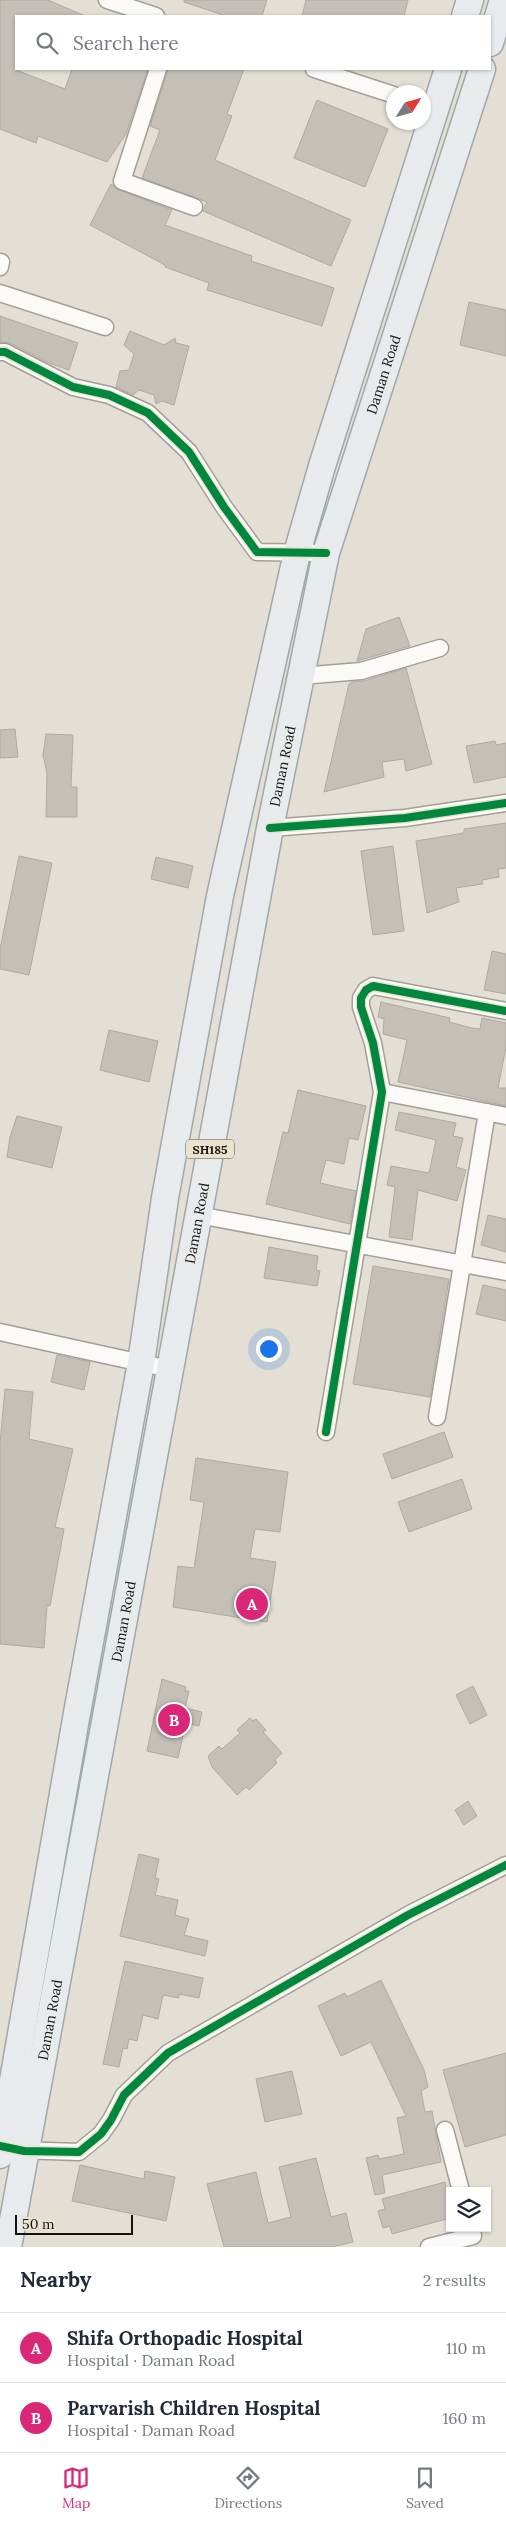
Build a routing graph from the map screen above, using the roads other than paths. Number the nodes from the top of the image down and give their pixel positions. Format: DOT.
graph roads {
  1 [pos="106,0"];
  2 [pos="470,0"];
  3 [pos="503,0"];
  4 [pos="153,15"];
  5 [pos="465,15"];
  6 [pos="491,40"];
  7 [pos="158,70"];
  8 [pos="317,70"];
  9 [pos="448,70"];
  10 [pos="482,70"];
  11 [pos="386,92"];
  12 [pos="431,105"];
  13 [pos="423,130"];
  14 [pos="194,207"];
  15 [pos="0,293"];
  16 [pos="105,327"];
  17 [pos="0,352"];
  18 [pos="297,552"];
  19 [pos="326,553"];
  20 [pos="440,648"];
  21 [pos="301,676"];
  22 [pos="506,803"];
  23 [pos="270,828"];
  24 [pos="506,1011"];
  25 [pos="382,1092"];
  26 [pos="487,1112"];
  27 [pos="506,1116"];
  28 [pos="198,1215"];
  29 [pos="357,1245"];
  30 [pos="462,1264"];
  31 [pos="506,1272"];
  32 [pos="0,1332"];
  33 [pos="141,1363"];
  34 [pos="169,1370"];
  35 [pos="437,1417"];
  36 [pos="326,1432"];
  37 [pos="506,1865"];
  38 [pos="445,2130"];
  39 [pos="7,2150"];
  40 [pos="460,2187"];
  41 [pos="472,2232"];
  42 [pos="8,2247"];
  43 [pos="429,2247"];
  1 -- 4 [label="street"];
  2 -- 5 [label="main road"];
  3 -- 6 [label="main road"];
  7 -- 14 [label="street"];
  8 -- 11 [label="street"];
  9 -- 12 [label="main road"];
  10 -- 19 [label="main road, Daman Road / SH185"];
  13 -- 18 [label="main road"];
  15 -- 16 [label="street"];
  17 -- 18 [label="street"];
  18 -- 19 [label="street"];
  18 -- 33 [label="main road"];
  19 -- 21 [label="main road, Daman Road / SH185"];
  20 -- 21 [label="street"];
  21 -- 23 [label="main road, Daman Road / SH185"];
  22 -- 23 [label="street"];
  23 -- 28 [label="main road, Daman Road / SH185"];
  24 -- 25 [label="street"];
  25 -- 26 [label="street"];
  25 -- 29 [label="street"];
  26 -- 27 [label="street"];
  26 -- 30 [label="street"];
  28 -- 29 [label="street"];
  28 -- 34 [label="main road, Daman Road / SH185"];
  29 -- 30 [label="street"];
  29 -- 36 [label="street"];
  30 -- 31 [label="street"];
  30 -- 35 [label="street"];
  32 -- 33 [label="street"];
  33 -- 34 [label="street"];
  33 -- 39 [label="main road"];
  34 -- 39 [label="main road, Daman Road / SH185"];
  37 -- 39 [label="street"];
  38 -- 40 [label="street"];
  39 -- 42 [label="main road, Daman Road / SH185"];
  41 -- 43 [label="street"];
}
